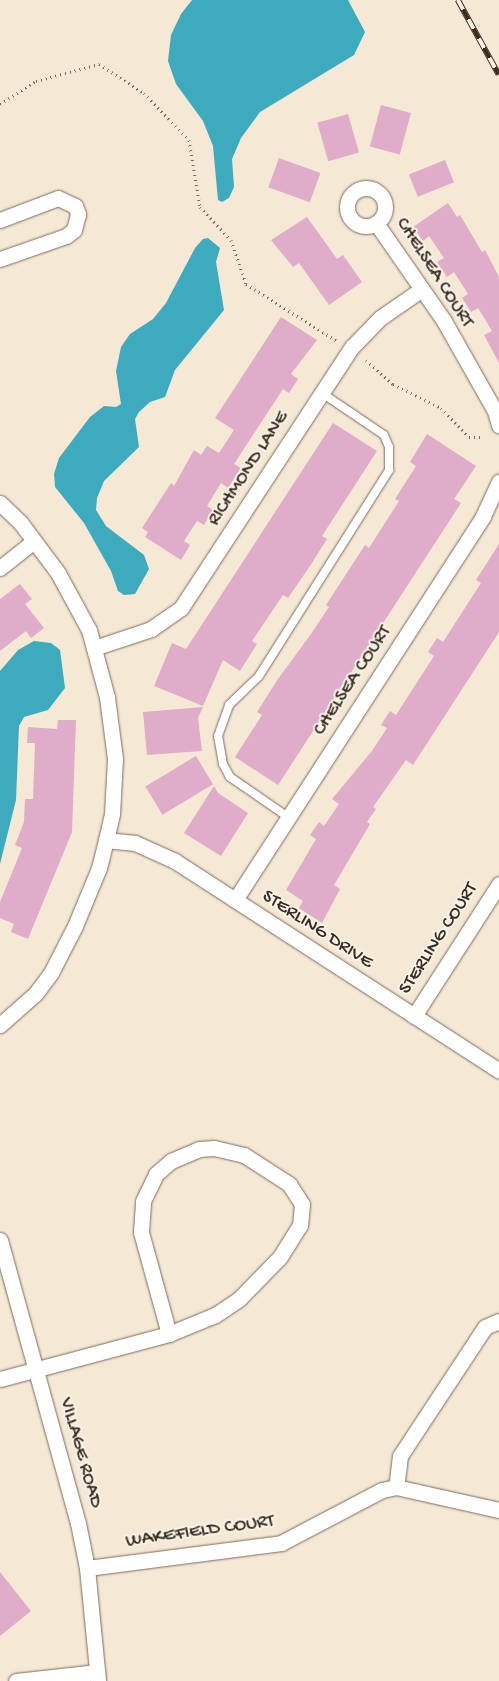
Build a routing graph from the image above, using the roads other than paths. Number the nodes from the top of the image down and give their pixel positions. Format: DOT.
graph roads {
  1 [pos="0,220"];
  2 [pos="376,223"];
  3 [pos="0,259"];
  4 [pos="422,289"];
  5 [pos="322,393"];
  6 [pos="499,425"];
  7 [pos="499,481"];
  8 [pos="0,502"];
  9 [pos="34,541"];
  10 [pos="0,568"];
  11 [pos="94,648"];
  12 [pos="288,817"];
  13 [pos="106,840"];
  14 [pos="499,884"];
  15 [pos="235,900"];
  16 [pos="414,1016"];
  17 [pos="0,1026"];
  18 [pos="499,1070"];
  19 [pos="0,1240"];
  20 [pos="499,1321"];
  21 [pos="168,1334"];
  22 [pos="36,1370"];
  23 [pos="0,1379"];
  24 [pos="396,1487"];
  25 [pos="499,1510"];
  26 [pos="87,1568"];
  27 [pos="98,1677"];
  28 [pos="16,1681"];
  1 -- 3 [label="street"];
  2 -- 4 [label="street, CHELSEA COURT"];
  4 -- 5 [label="street, RICHMOND LANE"];
  4 -- 6 [label="street, CHELSEA COURT"];
  5 -- 11 [label="street, RICHMOND LANE"];
  5 -- 12 [label="lane"];
  7 -- 12 [label="street, CHELSEA COURT"];
  8 -- 9 [label="street"];
  9 -- 10 [label="street"];
  9 -- 11 [label="street"];
  11 -- 13 [label="street"];
  12 -- 15 [label="street, CHELSEA COURT"];
  13 -- 15 [label="street, STERLING DRIVE"];
  13 -- 17 [label="street"];
  14 -- 16 [label="street, STERLING COURT"];
  15 -- 16 [label="street, STERLING DRIVE"];
  16 -- 18 [label="street, STERLING DRIVE"];
  19 -- 22 [label="street, VILLAGE ROAD"];
  20 -- 24 [label="street"];
  21 -- 21 [label="street"];
  21 -- 22 [label="street"];
  22 -- 23 [label="street"];
  22 -- 26 [label="street, VILLAGE ROAD"];
  24 -- 25 [label="street"];
  24 -- 26 [label="street, WAKEFIELD COURT"];
  26 -- 27 [label="street, VILLAGE ROAD"];
  27 -- 28 [label="street"];
}
